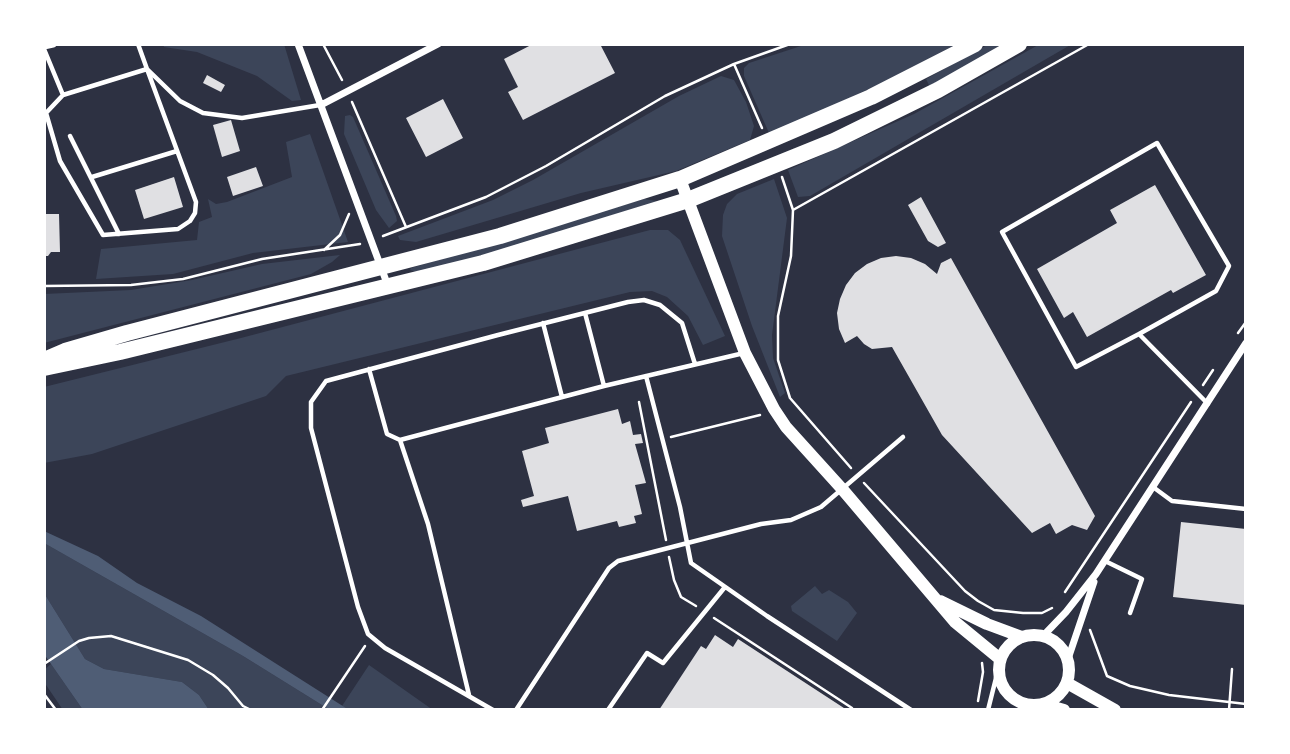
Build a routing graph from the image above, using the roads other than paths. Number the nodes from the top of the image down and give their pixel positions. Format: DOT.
graph roads {
  1 [pos="53,44"];
  2 [pos="138,44"];
  3 [pos="298,44"];
  4 [pos="438,44"];
  5 [pos="975,44"];
  6 [pos="1019,44"];
  7 [pos="44,48"];
  8 [pos="147,69"];
  9 [pos="63,95"];
  10 [pos="321,105"];
  11 [pos="70,136"];
  12 [pos="177,151"];
  13 [pos="92,177"];
  14 [pos="680,179"];
  15 [pos="688,200"];
  16 [pos="119,234"];
  17 [pos="381,268"];
  18 [pos="388,287"];
  19 [pos="585,313"];
  20 [pos="543,323"];
  21 [pos="1139,334"];
  22 [pos="1246,344"];
  23 [pos="745,353"];
  24 [pos="44,360"];
  25 [pos="695,364"];
  26 [pos="44,368"];
  27 [pos="369,369"];
  28 [pos="646,376"];
  29 [pos="604,386"];
  30 [pos="562,397"];
  31 [pos="1208,404"];
  32 [pos="903,437"];
  33 [pos="400,440"];
  34 [pos="1153,487"];
  35 [pos="843,489"];
  36 [pos="1246,509"];
  37 [pos="686,544"];
  38 [pos="1104,561"];
  39 [pos="1096,574"];
  40 [pos="725,587"];
  41 [pos="937,600"];
  42 [pos="1130,613"];
  43 [pos="1043,636"];
  44 [pos="1022,637"];
  45 [pos="1068,659"];
  46 [pos="999,664"];
  47 [pos="1067,683"];
  48 [pos="470,696"];
  49 [pos="1033,707"];
  50 [pos="493,710"];
  51 [pos="516,710"];
  52 [pos="608,710"];
  53 [pos="911,710"];
  54 [pos="988,710"];
  55 [pos="1064,710"];
  56 [pos="1115,710"];
  1 -- 7 [label="street"];
  2 -- 8 [label="lane"];
  3 -- 10 [label="street"];
  4 -- 10 [label="street"];
  5 -- 14 [label="highway"];
  6 -- 15 [label="highway"];
  7 -- 9 [label="lane"];
  8 -- 9 [label="lane"];
  8 -- 10 [label="lane"];
  8 -- 12 [label="lane"];
  9 -- 16 [label="lane"];
  10 -- 17 [label="street"];
  11 -- 13 [label="lane"];
  12 -- 13 [label="lane"];
  12 -- 16 [label="lane"];
  13 -- 16 [label="lane"];
  14 -- 15 [label="street"];
  14 -- 17 [label="highway"];
  15 -- 18 [label="highway"];
  15 -- 23 [label="street"];
  17 -- 18 [label="street"];
  17 -- 24 [label="highway"];
  18 -- 26 [label="highway"];
  19 -- 20 [label="lane"];
  19 -- 25 [label="lane"];
  19 -- 29 [label="lane"];
  20 -- 27 [label="lane"];
  20 -- 30 [label="lane"];
  21 -- 21 [label="lane"];
  21 -- 31 [label="lane"];
  22 -- 31 [label="street"];
  23 -- 25 [label="lane"];
  23 -- 35 [label="street"];
  25 -- 28 [label="lane"];
  27 -- 33 [label="lane"];
  27 -- 48 [label="lane"];
  28 -- 29 [label="lane"];
  28 -- 37 [label="lane"];
  29 -- 30 [label="lane"];
  30 -- 33 [label="lane"];
  31 -- 34 [label="street"];
  32 -- 35 [label="lane"];
  33 -- 48 [label="lane"];
  34 -- 36 [label="lane"];
  34 -- 38 [label="street"];
  35 -- 37 [label="lane"];
  35 -- 41 [label="street"];
  37 -- 40 [label="lane"];
  37 -- 51 [label="lane"];
  38 -- 39 [label="street"];
  38 -- 42 [label="lane"];
  39 -- 43 [label="street"];
  39 -- 45 [label="street"];
  40 -- 52 [label="lane"];
  40 -- 53 [label="lane"];
  41 -- 44 [label="street"];
  41 -- 46 [label="street"];
  43 -- 44 [label="street"];
  43 -- 45 [label="street"];
  44 -- 46 [label="street"];
  45 -- 47 [label="street"];
  46 -- 49 [label="street"];
  46 -- 54 [label="lane"];
  47 -- 49 [label="street"];
  47 -- 56 [label="street"];
  48 -- 50 [label="lane"];
  49 -- 55 [label="street"];
}
